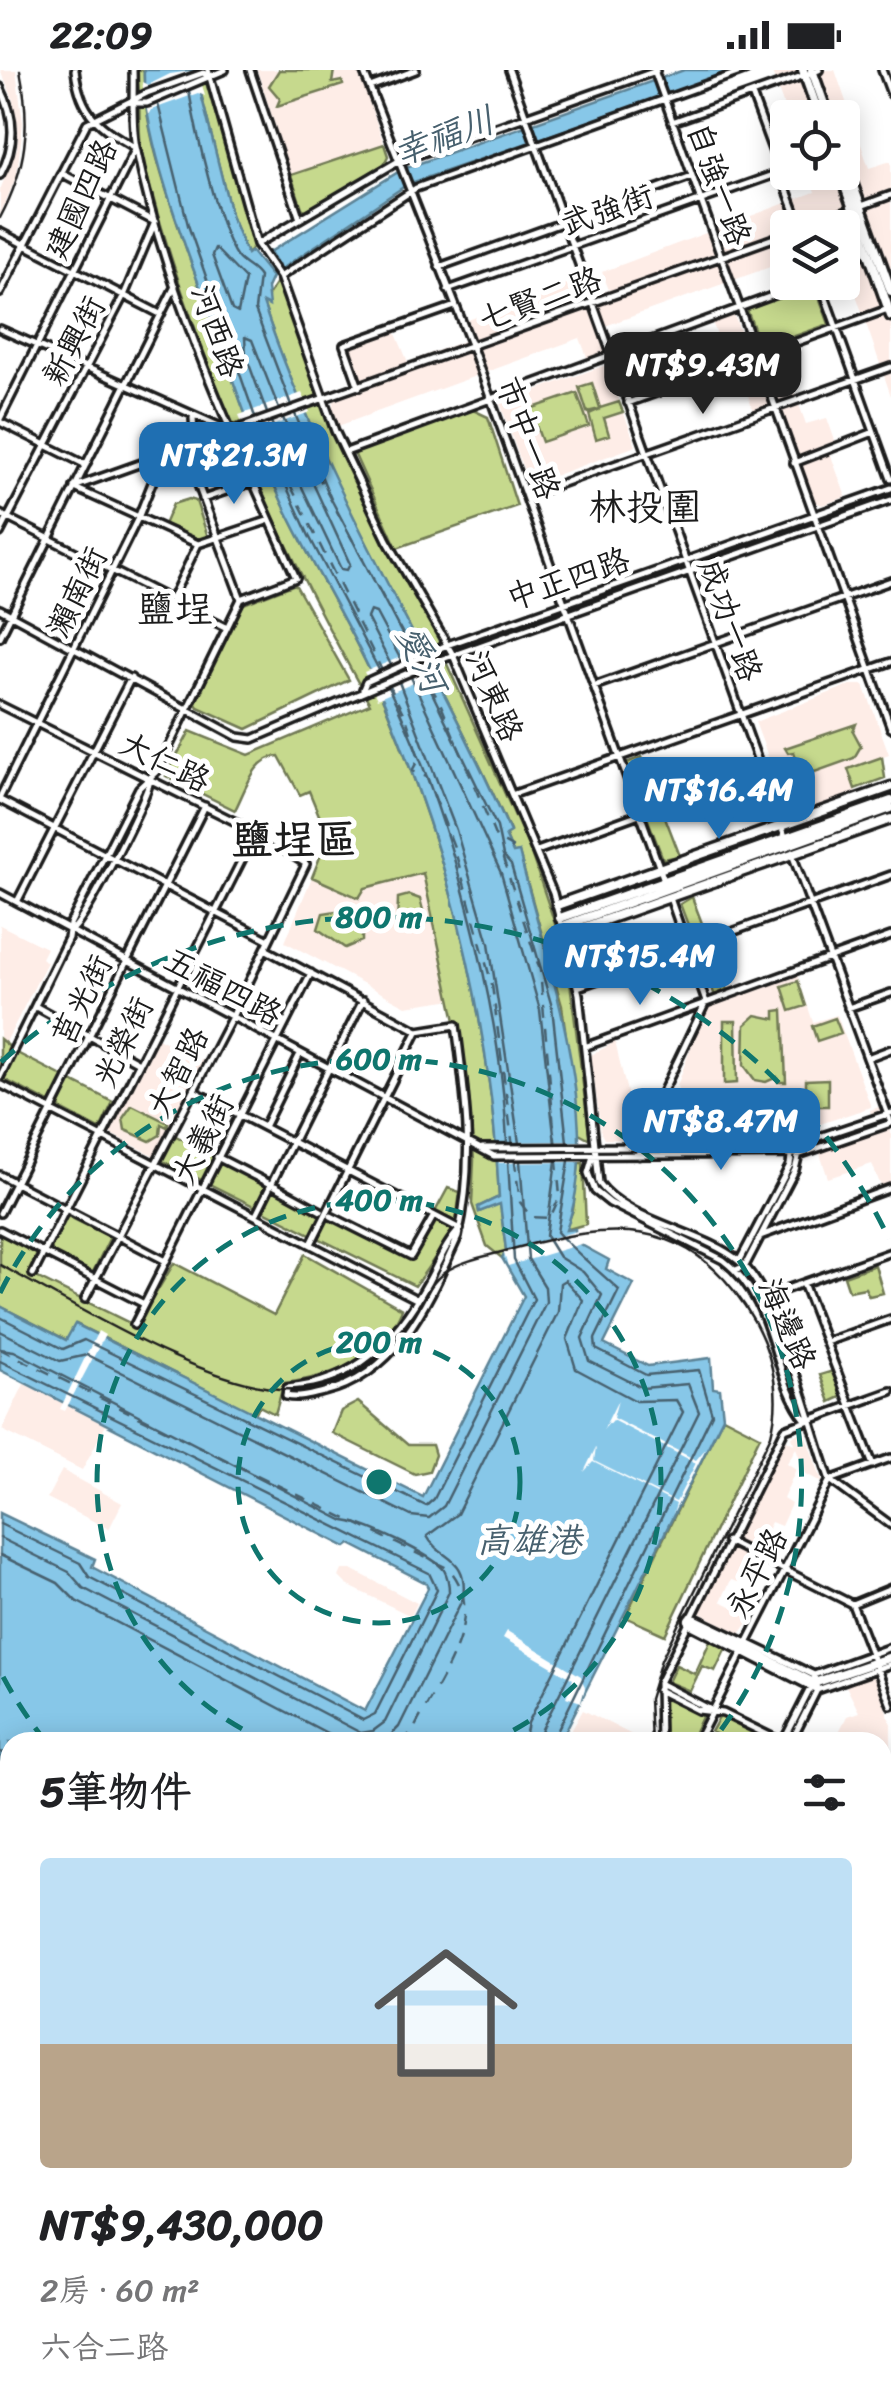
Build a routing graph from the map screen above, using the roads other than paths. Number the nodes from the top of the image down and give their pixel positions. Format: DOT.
graph roads {
  1 [pos="74,70"];
  2 [pos="132,70"];
  3 [pos="225,70"];
  4 [pos="250,70"];
  5 [pos="364,70"];
  6 [pos="416,70"];
  7 [pos="510,70"];
  8 [pos="746,70"];
  9 [pos="882,70"];
  10 [pos="656,71"];
  11 [pos="811,71"];
  12 [pos="208,72"];
  13 [pos="370,86"];
  14 [pos="0,87"];
  15 [pos="891,94"];
  16 [pos="752,95"];
  17 [pos="663,96"];
  18 [pos="817,100"];
  19 [pos="822,100"];
  20 [pos="135,103"];
  21 [pos="526,117"];
  22 [pos="93,119"];
  23 [pos="672,122"];
  24 [pos="534,142"];
  25 [pos="770,143"];
  26 [pos="136,148"];
  27 [pos="398,163"];
  28 [pos="62,173"];
  29 [pos="0,176"];
  30 [pos="692,176"];
  31 [pos="770,176"];
  32 [pos="848,190"];
  33 [pos="852,190"];
  34 [pos="410,192"];
  35 [pos="891,196"];
  36 [pos="110,198"];
  37 [pos="701,200"];
  38 [pos="857,208"];
  39 [pos="851,210"];
  40 [pos="300,218"];
  41 [pos="156,222"];
  42 [pos="563,222"];
  43 [pos="0,232"];
  44 [pos="770,239"];
  45 [pos="24,244"];
  46 [pos="257,244"];
  47 [pos="572,246"];
  48 [pos="722,256"];
  49 [pos="439,267"];
  50 [pos="74,268"];
  51 [pos="278,275"];
  52 [pos="176,285"];
  53 [pos="448,290"];
  54 [pos="891,291"];
  55 [pos="0,293"];
  56 [pos="125,293"];
  57 [pos="770,297"];
  58 [pos="826,300"];
  59 [pos="592,304"];
  60 [pos="455,306"];
  61 [pos="740,308"];
  62 [pos="890,311"];
  63 [pos="160,314"];
  64 [pos="836,328"];
  65 [pos="0,329"];
  66 [pos="36,346"];
  67 [pos="472,348"];
  68 [pos="611,356"];
  69 [pos="756,356"];
  70 [pos="84,368"];
  71 [pos="891,368"];
  72 [pos="856,380"];
  73 [pos="358,387"];
  74 [pos="126,388"];
  75 [pos="322,398"];
  76 [pos="490,400"];
  77 [pos="628,403"];
  78 [pos="776,409"];
  79 [pos="193,418"];
  80 [pos="0,421"];
  81 [pos="232,432"];
  82 [pos="874,432"];
  83 [pos="45,444"];
  84 [pos="185,450"];
  85 [pos="346,452"];
  86 [pos="647,456"];
  87 [pos="162,458"];
  88 [pos="794,463"];
  89 [pos="86,465"];
  90 [pos="891,479"];
  91 [pos="254,482"];
  92 [pos="74,488"];
  93 [pos="891,488"];
  94 [pos="525,496"];
  95 [pos="203,499"];
  96 [pos="891,500"];
  97 [pos="0,514"];
  98 [pos="814,517"];
  99 [pos="8,518"];
  100 [pos="138,518"];
  101 [pos="271,520"];
  102 [pos="816,526"];
  103 [pos="0,533"];
  104 [pos="218,538"];
  105 [pos="48,540"];
  106 [pos="198,544"];
  107 [pos="685,561"];
  108 [pos="112,571"];
  109 [pos="690,572"];
  110 [pos="891,582"];
  111 [pos="842,596"];
  112 [pos="241,599"];
  113 [pos="170,600"];
  114 [pos="565,606"];
  115 [pos="0,609"];
  116 [pos="11,614"];
  117 [pos="569,615"];
  118 [pos="226,628"];
  119 [pos="0,636"];
  120 [pos="714,642"];
  121 [pos="447,645"];
  122 [pos="75,647"];
  123 [pos="453,655"];
  124 [pos="891,662"];
  125 [pos="871,669"];
  126 [pos="131,678"];
  127 [pos="594,686"];
  128 [pos="363,689"];
  129 [pos="0,704"];
  130 [pos="187,708"];
  131 [pos="740,714"];
  132 [pos="38,723"];
  133 [pos="891,726"];
  134 [pos="94,752"];
  135 [pos="620,755"];
  136 [pos="761,770"];
  137 [pos="150,780"];
  138 [pos="891,787"];
  139 [pos="514,794"];
  140 [pos="0,799"];
  141 [pos="891,804"];
  142 [pos="205,806"];
  143 [pos="639,814"];
  144 [pos="891,819"];
  145 [pos="782,826"];
  146 [pos="55,828"];
  147 [pos="256,832"];
  148 [pos="789,846"];
  149 [pos="536,851"];
  150 [pos="110,856"];
  151 [pos="306,864"];
  152 [pos="660,870"];
  153 [pos="891,875"];
  154 [pos="165,884"];
  155 [pos="666,885"];
  156 [pos="0,893"];
  157 [pos="670,900"];
  158 [pos="18,902"];
  159 [pos="810,904"];
  160 [pos="556,906"];
  161 [pos="216,910"];
  162 [pos="563,926"];
  163 [pos="72,930"];
  164 [pos="891,936"];
  165 [pos="269,940"];
  166 [pos="687,948"];
  167 [pos="265,949"];
  168 [pos="830,958"];
  169 [pos="126,960"];
  170 [pos="311,973"];
  171 [pos="578,987"];
  172 [pos="176,988"];
  173 [pos="891,993"];
  174 [pos="363,1000"];
  175 [pos="706,1002"];
  176 [pos="35,1006"];
  177 [pos="848,1008"];
  178 [pos="232,1017"];
  179 [pos="418,1031"];
  180 [pos="89,1035"];
  181 [pos="277,1042"];
  182 [pos="587,1046"];
  183 [pos="891,1049"];
  184 [pos="300,1054"];
  185 [pos="866,1058"];
  186 [pos="138,1063"];
  187 [pos="329,1068"];
  188 [pos="0,1080"];
  189 [pos="194,1090"];
  190 [pos="384,1098"];
  191 [pos="52,1111"];
  192 [pos="889,1114"];
  193 [pos="240,1115"];
  194 [pos="891,1123"];
  195 [pos="264,1128"];
  196 [pos="102,1136"];
  197 [pos="292,1142"];
  198 [pos="468,1142"];
  199 [pos="801,1145"];
  200 [pos="792,1146"];
  201 [pos="594,1147"];
  202 [pos="639,1147"];
  203 [pos="494,1152"];
  204 [pos="801,1154"];
  205 [pos="792,1155"];
  206 [pos="593,1156"];
  207 [pos="639,1156"];
  208 [pos="216,1157"];
  209 [pos="157,1163"];
  210 [pos="348,1171"];
  211 [pos="0,1175"];
  212 [pos="15,1183"];
  213 [pos="203,1186"];
  214 [pos="891,1188"];
  215 [pos="66,1210"];
  216 [pos="321,1211"];
  217 [pos="257,1213"];
  218 [pos="0,1214"];
  219 [pos="331,1216"];
  220 [pos="432,1219"];
  221 [pos="460,1229"];
  222 [pos="0,1230"];
  223 [pos="760,1236"];
  224 [pos="118,1237"];
  225 [pos="311,1244"];
  226 [pos="891,1252"];
  227 [pos="44,1253"];
  228 [pos="166,1261"];
  229 [pos="742,1264"];
  230 [pos="736,1270"];
  231 [pos="33,1274"];
  232 [pos="95,1279"];
  233 [pos="804,1283"];
  234 [pos="85,1298"];
  235 [pos="760,1299"];
  236 [pos="422,1302"];
  237 [pos="144,1304"];
  238 [pos="891,1319"];
  239 [pos="134,1324"];
  240 [pos="826,1342"];
  241 [pos="891,1391"];
  242 [pos="850,1405"];
  243 [pos="808,1421"];
  244 [pos="891,1458"];
  245 [pos="873,1465"];
  246 [pos="830,1480"];
  247 [pos="891,1525"];
  248 [pos="727,1541"];
  249 [pos="784,1568"];
  250 [pos="891,1588"];
  251 [pos="852,1604"];
  252 [pos="689,1620"];
  253 [pos="891,1647"];
  254 [pos="744,1648"];
  255 [pos="891,1660"];
  256 [pos="875,1661"];
  257 [pos="814,1683"];
  258 [pos="658,1686"];
  259 [pos="891,1705"];
  260 [pos="713,1711"];
  261 [pos="660,1732"];
  262 [pos="702,1732"];
  263 [pos="760,1732"];
  264 [pos="787,1732"];
  265 [pos="795,1732"];
  1 -- 22 [label="street"];
  2 -- 20 [label="street, 建國四路"];
  3 -- 12 [label="street"];
  4 -- 40 [label="street"];
  5 -- 13 [label="street"];
  6 -- 13 [label="street"];
  7 -- 21 [label="street, 成功一路"];
  8 -- 17 [label="street"];
  9 -- 15 [label="street"];
  10 -- 17 [label="street, 自強一路"];
  10 -- 21 [label="street"];
  11 -- 16 [label="street"];
  11 -- 18 [label="main road"];
  11 -- 19 [label="main road"];
  12 -- 20 [label="street"];
  12 -- 20 [label="street"];
  12 -- 46 [label="street"];
  13 -- 27 [label="street"];
  14 -- 29 [label="street"];
  16 -- 23 [label="street"];
  16 -- 25 [label="street"];
  17 -- 23 [label="street, 自強一路"];
  17 -- 24 [label="street"];
  20 -- 22 [label="street"];
  20 -- 26 [label="street, 建國四路"];
  21 -- 24 [label="street, 成功一路"];
  21 -- 27 [label="street"];
  22 -- 26 [label="street"];
  22 -- 28 [label="street"];
  23 -- 30 [label="street, 自強一路"];
  24 -- 34 [label="street"];
  24 -- 42 [label="street, 成功一路"];
  26 -- 36 [label="street, 建國四路"];
  26 -- 41 [label="street, 河西路"];
  27 -- 34 [label="street, 市中一路"];
  27 -- 40 [label="street"];
  28 -- 36 [label="street"];
  28 -- 45 [label="street"];
  30 -- 37 [label="street, 自強一路"];
  30 -- 42 [label="street"];
  31 -- 37 [label="street, 武強街"];
  32 -- 38 [label="main road"];
  33 -- 38 [label="main road"];
  34 -- 49 [label="street, 市中一路"];
  34 -- 51 [label="street"];
  35 -- 38 [label="street"];
  36 -- 41 [label="street"];
  36 -- 50 [label="street, 建國四路"];
  37 -- 47 [label="street, 武強街"];
  37 -- 48 [label="street, 自強一路"];
  38 -- 39 [label="street"];
  38 -- 54 [label="main road"];
  38 -- 62 [label="main road"];
  40 -- 46 [label="street"];
  41 -- 52 [label="street, 河西路"];
  41 -- 56 [label="street, 新興街"];
  42 -- 47 [label="street, 成功一路"];
  42 -- 49 [label="street"];
  43 -- 45 [label="street"];
  44 -- 48 [label="street, 七賢二路"];
  45 -- 50 [label="street"];
  45 -- 55 [label="street"];
  46 -- 51 [label="street, 河東路"];
  47 -- 53 [label="street, 武強街"];
  47 -- 59 [label="street, 成功一路"];
  48 -- 59 [label="street, 七賢二路"];
  48 -- 61 [label="street, 自強一路"];
  49 -- 53 [label="street, 市中一路"];
  50 -- 56 [label="street"];
  50 -- 66 [label="street, 建國四路"];
  51 -- 75 [label="street, 河東路"];
  52 -- 63 [label="street"];
  52 -- 81 [label="street, 河西路"];
  53 -- 60 [label="street, 市中一路"];
  56 -- 63 [label="street"];
  56 -- 70 [label="street, 新興街"];
  57 -- 61 [label="street"];
  58 -- 64 [label="street"];
  59 -- 67 [label="street, 七賢二路"];
  59 -- 68 [label="street, 成功一路"];
  60 -- 67 [label="street, 市中一路"];
  60 -- 73 [label="street"];
  61 -- 68 [label="street"];
  61 -- 69 [label="street, 自強一路"];
  62 -- 64 [label="street"];
  63 -- 74 [label="street"];
  64 -- 69 [label="street"];
  64 -- 72 [label="street"];
  65 -- 66 [label="street"];
  66 -- 70 [label="street"];
  66 -- 80 [label="street, 建國四路"];
  67 -- 73 [label="street, 七賢二路"];
  67 -- 76 [label="street, 市中一路"];
  68 -- 76 [label="street"];
  68 -- 77 [label="street, 成功一路"];
  69 -- 77 [label="street"];
  69 -- 78 [label="street, 自強一路"];
  70 -- 74 [label="street"];
  70 -- 83 [label="street, 新興街"];
  71 -- 72 [label="street"];
  72 -- 78 [label="street"];
  72 -- 82 [label="street"];
  73 -- 75 [label="street, 七賢二路"];
  74 -- 79 [label="street"];
  74 -- 89 [label="street"];
  75 -- 81 [label="street, 七賢二路"];
  75 -- 85 [label="street, 河東路"];
  76 -- 85 [label="street"];
  76 -- 94 [label="street, 市中一路"];
  77 -- 86 [label="street, 成功一路"];
  78 -- 86 [label="street"];
  78 -- 88 [label="street, 自強一路"];
  79 -- 81 [label="street"];
  79 -- 84 [label="street"];
  80 -- 83 [label="street"];
  81 -- 84 [label="street"];
  81 -- 91 [label="street, 河西路"];
  82 -- 88 [label="street"];
  82 -- 90 [label="street"];
  83 -- 89 [label="street"];
  83 -- 99 [label="street, 新興街"];
  84 -- 87 [label="street"];
  84 -- 95 [label="street"];
  85 -- 121 [label="street, 河東路"];
  86 -- 94 [label="street"];
  86 -- 107 [label="street, 成功一路"];
  87 -- 92 [label="street"];
  87 -- 100 [label="street, 瀨南街"];
  88 -- 98 [label="street, 自強一路"];
  89 -- 92 [label="street"];
  91 -- 95 [label="street"];
  91 -- 101 [label="street, 河西路"];
  92 -- 100 [label="street"];
  92 -- 105 [label="street"];
  93 -- 98 [label="street, 中正四路"];
  94 -- 114 [label="street, 市中一路"];
  95 -- 104 [label="street"];
  96 -- 102 [label="street, 中正四路"];
  97 -- 99 [label="street"];
  98 -- 102 [label="street, 自強一路"];
  98 -- 107 [label="street, 中正四路"];
  99 -- 103 [label="street, 新興街"];
  99 -- 105 [label="street"];
  100 -- 106 [label="street"];
  100 -- 108 [label="street, 瀨南街"];
  101 -- 104 [label="street"];
  101 -- 112 [label="street, 河西路"];
  102 -- 109 [label="street, 中正四路"];
  102 -- 111 [label="street, 自強一路"];
  104 -- 106 [label="street"];
  104 -- 112 [label="street"];
  105 -- 108 [label="street"];
  105 -- 116 [label="street"];
  106 -- 113 [label="street"];
  107 -- 109 [label="street, 成功一路"];
  107 -- 114 [label="street, 中正四路"];
  108 -- 113 [label="street"];
  108 -- 122 [label="street, 瀨南街"];
  109 -- 117 [label="street, 中正四路"];
  109 -- 120 [label="street, 成功一路"];
  110 -- 111 [label="street"];
  111 -- 120 [label="street"];
  111 -- 125 [label="street, 自強一路"];
  112 -- 118 [label="street"];
  113 -- 118 [label="street"];
  114 -- 117 [label="street, 市中一路"];
  114 -- 121 [label="street, 中正四路"];
  115 -- 116 [label="street"];
  116 -- 119 [label="street"];
  116 -- 122 [label="street"];
  117 -- 123 [label="street, 中正四路"];
  117 -- 127 [label="street, 市中一路"];
  118 -- 130 [label="street"];
  120 -- 127 [label="street"];
  120 -- 131 [label="street, 成功一路"];
  121 -- 123 [label="street, 河東路"];
  121 -- 128 [label="street, 中正四路"];
  122 -- 126 [label="street"];
  122 -- 132 [label="street, 瀨南街"];
  123 -- 128 [label="street, 中正四路"];
  123 -- 139 [label="street, 河東路"];
  124 -- 125 [label="street"];
  125 -- 131 [label="street"];
  125 -- 133 [label="street, 自強一路"];
  126 -- 130 [label="street"];
  126 -- 134 [label="street"];
  127 -- 135 [label="street, 市中一路"];
  128 -- 130 [label="street"];
  129 -- 132 [label="street, 大仁路"];
  130 -- 137 [label="street"];
  131 -- 135 [label="street"];
  131 -- 136 [label="street, 成功一路"];
  132 -- 134 [label="street, 大仁路"];
  132 -- 140 [label="street, 瀨南街"];
  134 -- 137 [label="street, 大仁路"];
  134 -- 146 [label="street"];
  135 -- 139 [label="street"];
  135 -- 143 [label="street, 市中一路"];
  136 -- 143 [label="street"];
  136 -- 145 [label="street, 成功一路"];
  137 -- 142 [label="street, 大仁路"];
  137 -- 150 [label="street"];
  138 -- 145 [label="main road"];
  139 -- 149 [label="street, 河東路"];
  140 -- 146 [label="street"];
  141 -- 148 [label="main road"];
  142 -- 147 [label="street, 大仁路"];
  142 -- 154 [label="street, 莒光街"];
  143 -- 149 [label="street"];
  143 -- 152 [label="street, 市中一路"];
  144 -- 148 [label="main road"];
  145 -- 148 [label="street, 成功一路"];
  145 -- 152 [label="main road"];
  146 -- 150 [label="street"];
  146 -- 158 [label="street"];
  147 -- 151 [label="street, 大仁路"];
  147 -- 161 [label="street, 光榮街"];
  148 -- 155 [label="main road"];
  148 -- 157 [label="main road"];
  148 -- 159 [label="street, 成功一路"];
  149 -- 160 [label="street, 河東路"];
  150 -- 154 [label="street"];
  150 -- 163 [label="street"];
  151 -- 165 [label="street, 大智路"];
  152 -- 155 [label="street, 市中一路"];
  152 -- 160 [label="main road"];
  153 -- 159 [label="street"];
  154 -- 161 [label="street"];
  154 -- 169 [label="street, 莒光街"];
  155 -- 157 [label="street, 市中一路"];
  155 -- 162 [label="main road"];
  156 -- 158 [label="street, 五福四路"];
  157 -- 162 [label="main road"];
  157 -- 166 [label="street, 市中一路"];
  158 -- 163 [label="street, 五福四路"];
  159 -- 166 [label="street"];
  159 -- 168 [label="street, 成功一路"];
  160 -- 162 [label="street, 河東路"];
  161 -- 165 [label="street"];
  161 -- 172 [label="street, 光榮街"];
  162 -- 171 [label="street, 河東路"];
  163 -- 169 [label="street, 五福四路"];
  163 -- 176 [label="street"];
  164 -- 168 [label="street"];
  165 -- 167 [label="street, 大智路"];
  166 -- 171 [label="street"];
  166 -- 175 [label="street, 市中一路"];
  167 -- 170 [label="street"];
  167 -- 178 [label="street, 大智路"];
  168 -- 175 [label="street"];
  168 -- 177 [label="street, 成功一路"];
  169 -- 172 [label="street, 五福四路"];
  169 -- 180 [label="street, 莒光街"];
  170 -- 174 [label="street"];
  170 -- 181 [label="street, 大義街"];
  171 -- 182 [label="street, 河東路"];
  172 -- 178 [label="street, 五福四路"];
  172 -- 186 [label="street, 光榮街"];
  173 -- 177 [label="street"];
  174 -- 179 [label="street"];
  174 -- 187 [label="street"];
  175 -- 182 [label="street"];
  175 -- 202 [label="street"];
  176 -- 180 [label="street"];
  176 -- 188 [label="street"];
  177 -- 185 [label="street, 成功一路"];
  178 -- 181 [label="street, 五福四路"];
  178 -- 189 [label="street, 大智路"];
  179 -- 190 [label="street"];
  179 -- 198 [label="street"];
  180 -- 186 [label="street"];
  180 -- 191 [label="street, 莒光街"];
  181 -- 184 [label="street, 五福四路"];
  181 -- 193 [label="street, 大義街"];
  182 -- 201 [label="street, 河東路"];
  183 -- 185 [label="street"];
  184 -- 187 [label="street, 五福四路"];
  184 -- 195 [label="street"];
  185 -- 192 [label="street, 成功一路"];
  186 -- 196 [label="street, 光榮街"];
  187 -- 190 [label="street, 五福四路"];
  187 -- 197 [label="street"];
  188 -- 191 [label="street"];
  189 -- 193 [label="street"];
  189 -- 209 [label="street, 大智路"];
  190 -- 198 [label="street, 五福四路"];
  190 -- 210 [label="street"];
  191 -- 196 [label="street"];
  191 -- 212 [label="street, 莒光街"];
  192 -- 194 [label="street, 成功一路"];
  192 -- 199 [label="street"];
  193 -- 195 [label="street"];
  193 -- 208 [label="street, 大義街"];
  194 -- 204 [label="street"];
  195 -- 197 [label="street"];
  196 -- 209 [label="street"];
  196 -- 215 [label="street, 光榮街"];
  197 -- 210 [label="street"];
  197 -- 217 [label="street"];
  198 -- 203 [label="street, 五福四路"];
  198 -- 221 [label="street"];
  199 -- 200 [label="street"];
  199 -- 204 [label="street"];
  200 -- 202 [label="street"];
  200 -- 205 [label="street"];
  201 -- 202 [label="street"];
  201 -- 203 [label="street"];
  201 -- 206 [label="street, 河東路"];
  202 -- 207 [label="street"];
  203 -- 206 [label="street"];
  204 -- 205 [label="street"];
  204 -- 223 [label="street"];
  205 -- 207 [label="street"];
  205 -- 229 [label="street"];
  206 -- 207 [label="street"];
  206 -- 229 [label="street, 海邊路"];
  206 -- 230 [label="street, 海邊路"];
  208 -- 213 [label="street, 大義街"];
  208 -- 216 [label="street"];
  209 -- 213 [label="street"];
  209 -- 224 [label="street, 大智路"];
  210 -- 221 [label="street"];
  210 -- 225 [label="street"];
  211 -- 212 [label="street"];
  212 -- 215 [label="street"];
  212 -- 218 [label="street, 莒光街"];
  213 -- 217 [label="street"];
  213 -- 228 [label="street, 大義街"];
  214 -- 223 [label="street"];
  215 -- 224 [label="street"];
  215 -- 227 [label="street, 光榮街"];
  217 -- 225 [label="street"];
  219 -- 220 [label="street"];
  221 -- 236 [label="street"];
  222 -- 227 [label="street"];
  223 -- 229 [label="street"];
  224 -- 228 [label="street"];
  224 -- 232 [label="street, 大智路"];
  225 -- 236 [label="street"];
  226 -- 233 [label="street"];
  227 -- 231 [label="street, 光榮街"];
  227 -- 232 [label="street"];
  228 -- 237 [label="street, 大義街"];
  229 -- 230 [label="street"];
  229 -- 235 [label="street, 海邊路"];
  230 -- 235 [label="street, 海邊路"];
  232 -- 234 [label="street, 大智路"];
  232 -- 237 [label="street"];
  233 -- 235 [label="street"];
  233 -- 240 [label="street"];
  235 -- 243 [label="street, 海邊路"];
  236 -- 236 [label="street"];
  237 -- 239 [label="street, 大義街"];
  238 -- 240 [label="street"];
  240 -- 242 [label="street"];
  241 -- 242 [label="street"];
  242 -- 243 [label="street"];
  242 -- 245 [label="street"];
  243 -- 246 [label="street"];
  243 -- 248 [label="street"];
  244 -- 245 [label="street"];
  245 -- 246 [label="street"];
  246 -- 247 [label="street"];
  246 -- 249 [label="street, 永平路"];
  248 -- 249 [label="street"];
  248 -- 252 [label="street"];
  249 -- 251 [label="street"];
  249 -- 254 [label="street, 永平路"];
  250 -- 251 [label="street"];
  251 -- 256 [label="street"];
  252 -- 254 [label="main road"];
  252 -- 258 [label="street"];
  253 -- 256 [label="street"];
  254 -- 257 [label="main road"];
  254 -- 260 [label="street, 永平路"];
  255 -- 256 [label="main road"];
  256 -- 257 [label="main road"];
  256 -- 259 [label="street"];
  257 -- 264 [label="street"];
  257 -- 265 [label="street"];
  258 -- 260 [label="street"];
  258 -- 261 [label="street"];
  260 -- 262 [label="street, 永平路"];
  260 -- 263 [label="street"];
}
